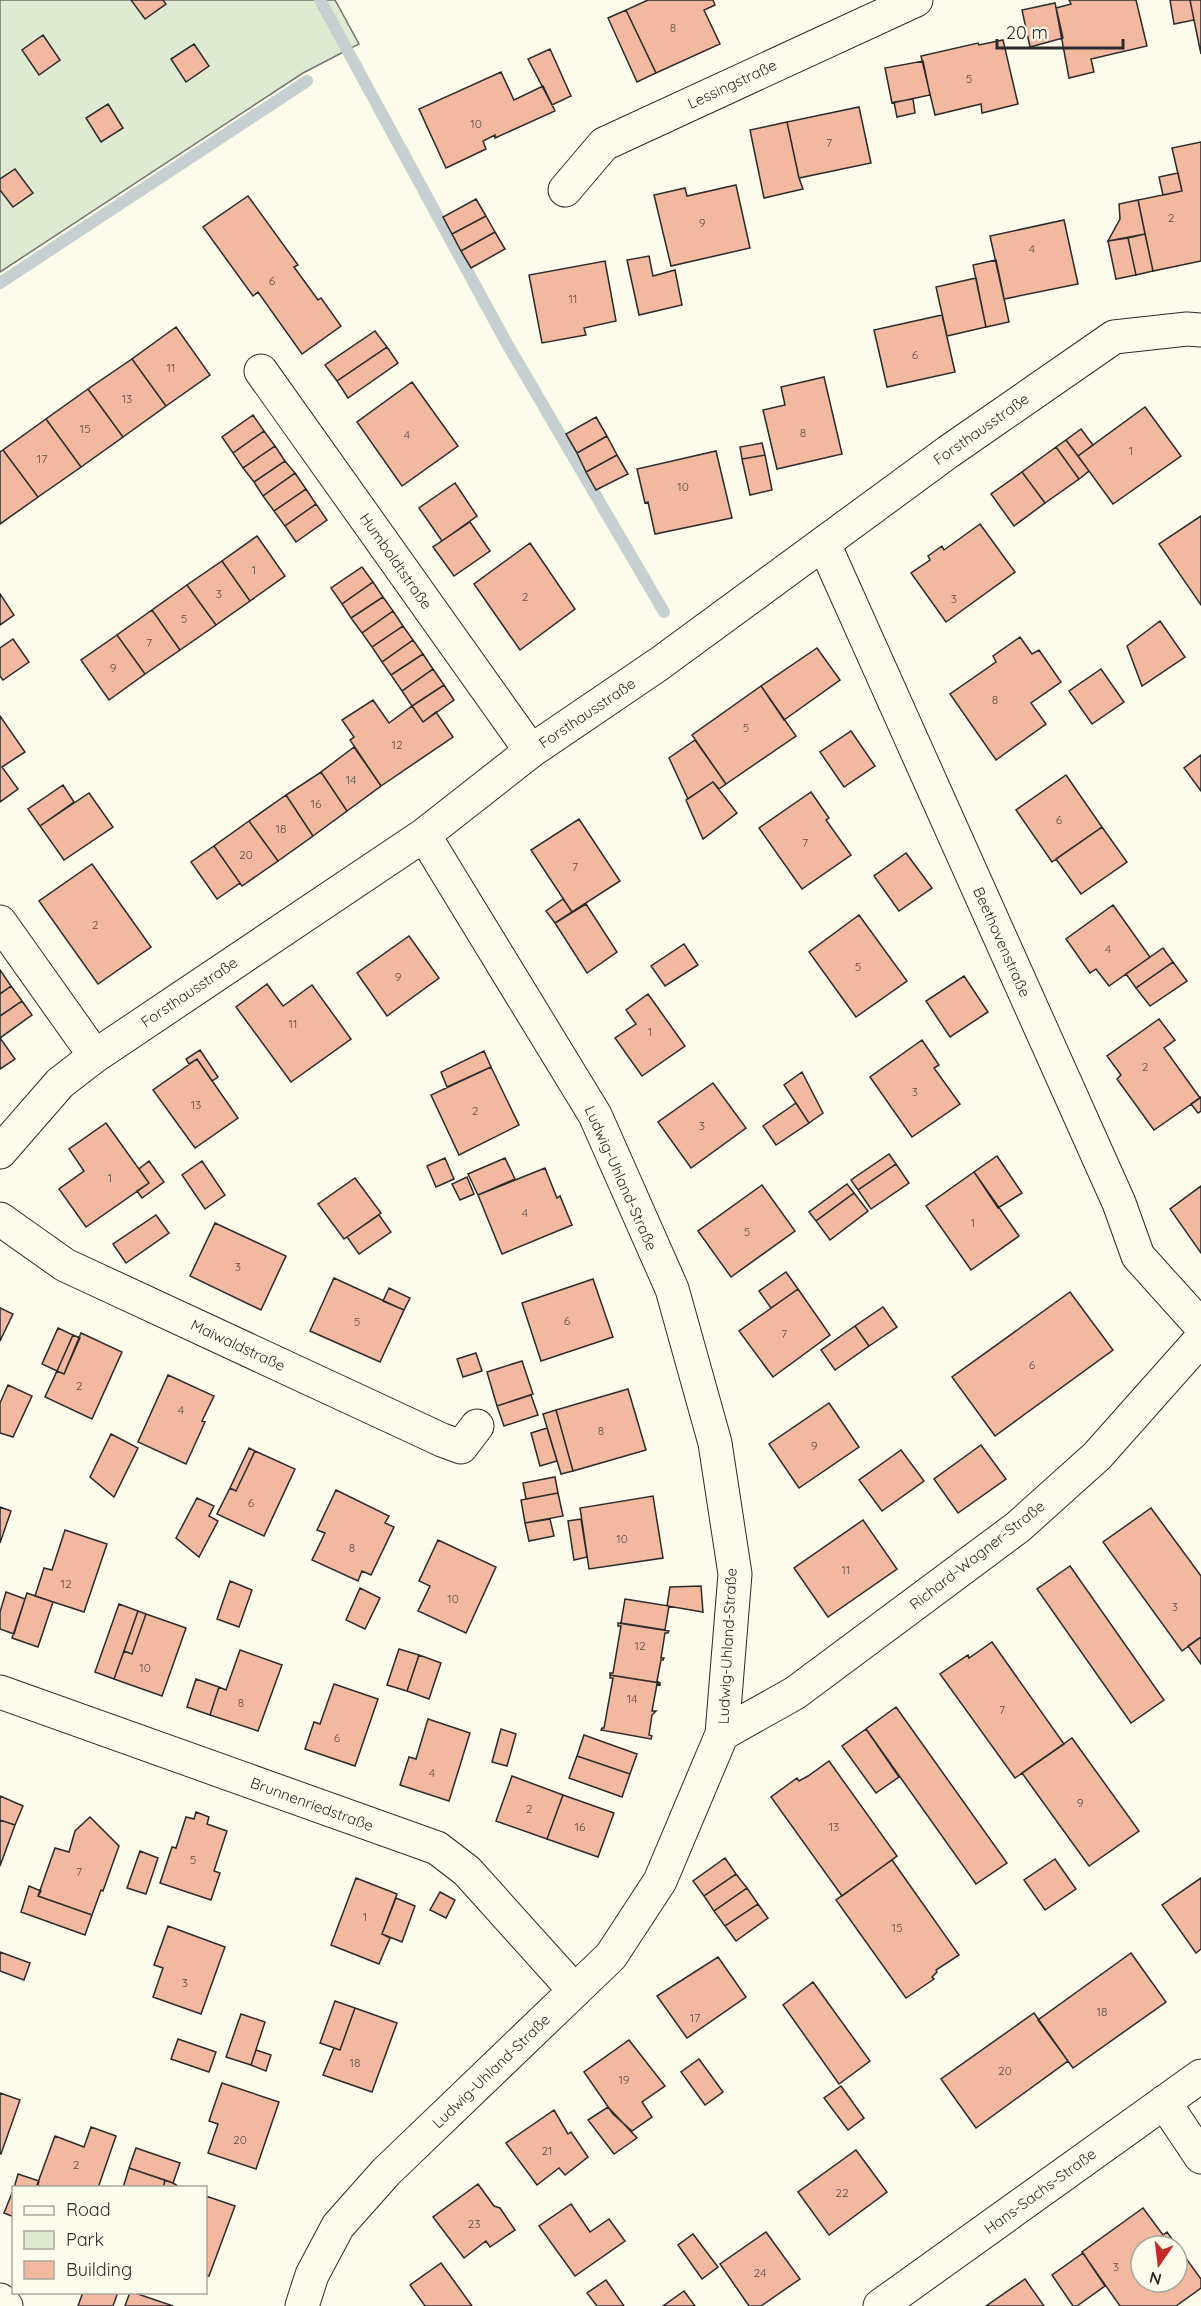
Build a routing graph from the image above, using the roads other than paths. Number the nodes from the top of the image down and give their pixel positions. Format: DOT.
graph roads {
  1 [pos="915,0"];
  2 [pos="565,190"];
  3 [pos="1201,330"];
  4 [pos="261,371"];
  5 [pos="824,544"];
  6 [pos="531,752"];
  7 [pos="424,835"];
  8 [pos="0,922"];
  9 [pos="95,1056"];
  10 [pos="0,1152"];
  11 [pos="0,1219"];
  12 [pos="1201,1326"];
  13 [pos="1201,1339"];
  14 [pos="477,1426"];
  15 [pos="0,1692"];
  16 [pos="722,1734"];
  17 [pos="575,1990"];
  18 [pos="1201,2076"];
  19 [pos="1164,2102"];
  20 [pos="1201,2157"];
  21 [pos="0,2300"];
  22 [pos="6,2306"];
  23 [pos="302,2306"];
  24 [pos="880,2306"];
  1 -- 2 [label="street, Lessingstraße"];
  3 -- 5 [label="street, Forsthausstraße"];
  4 -- 6 [label="street, Humboldtstraße"];
  5 -- 6 [label="street, Forsthausstraße"];
  5 -- 12 [label="street, Beethovenstraße"];
  6 -- 7 [label="street, Forsthausstraße"];
  7 -- 9 [label="street, Forsthausstraße"];
  7 -- 16 [label="street, Ludwig-Uhland-Straße"];
  8 -- 9 [label="street"];
  9 -- 10 [label="street, Forsthausstraße"];
  11 -- 14 [label="street, Maiwaldstraße"];
  13 -- 16 [label="street, Richard-Wagner-Straße"];
  15 -- 17 [label="street, Brunnenriedstraße"];
  16 -- 17 [label="street, Ludwig-Uhland-Straße"];
  17 -- 23 [label="street, Ludwig-Uhland-Straße"];
  18 -- 19 [label="street, Hans-Sachs-Straße"];
  19 -- 20 [label="street"];
  19 -- 24 [label="street, Hans-Sachs-Straße"];
  21 -- 22 [label="street"];
}
